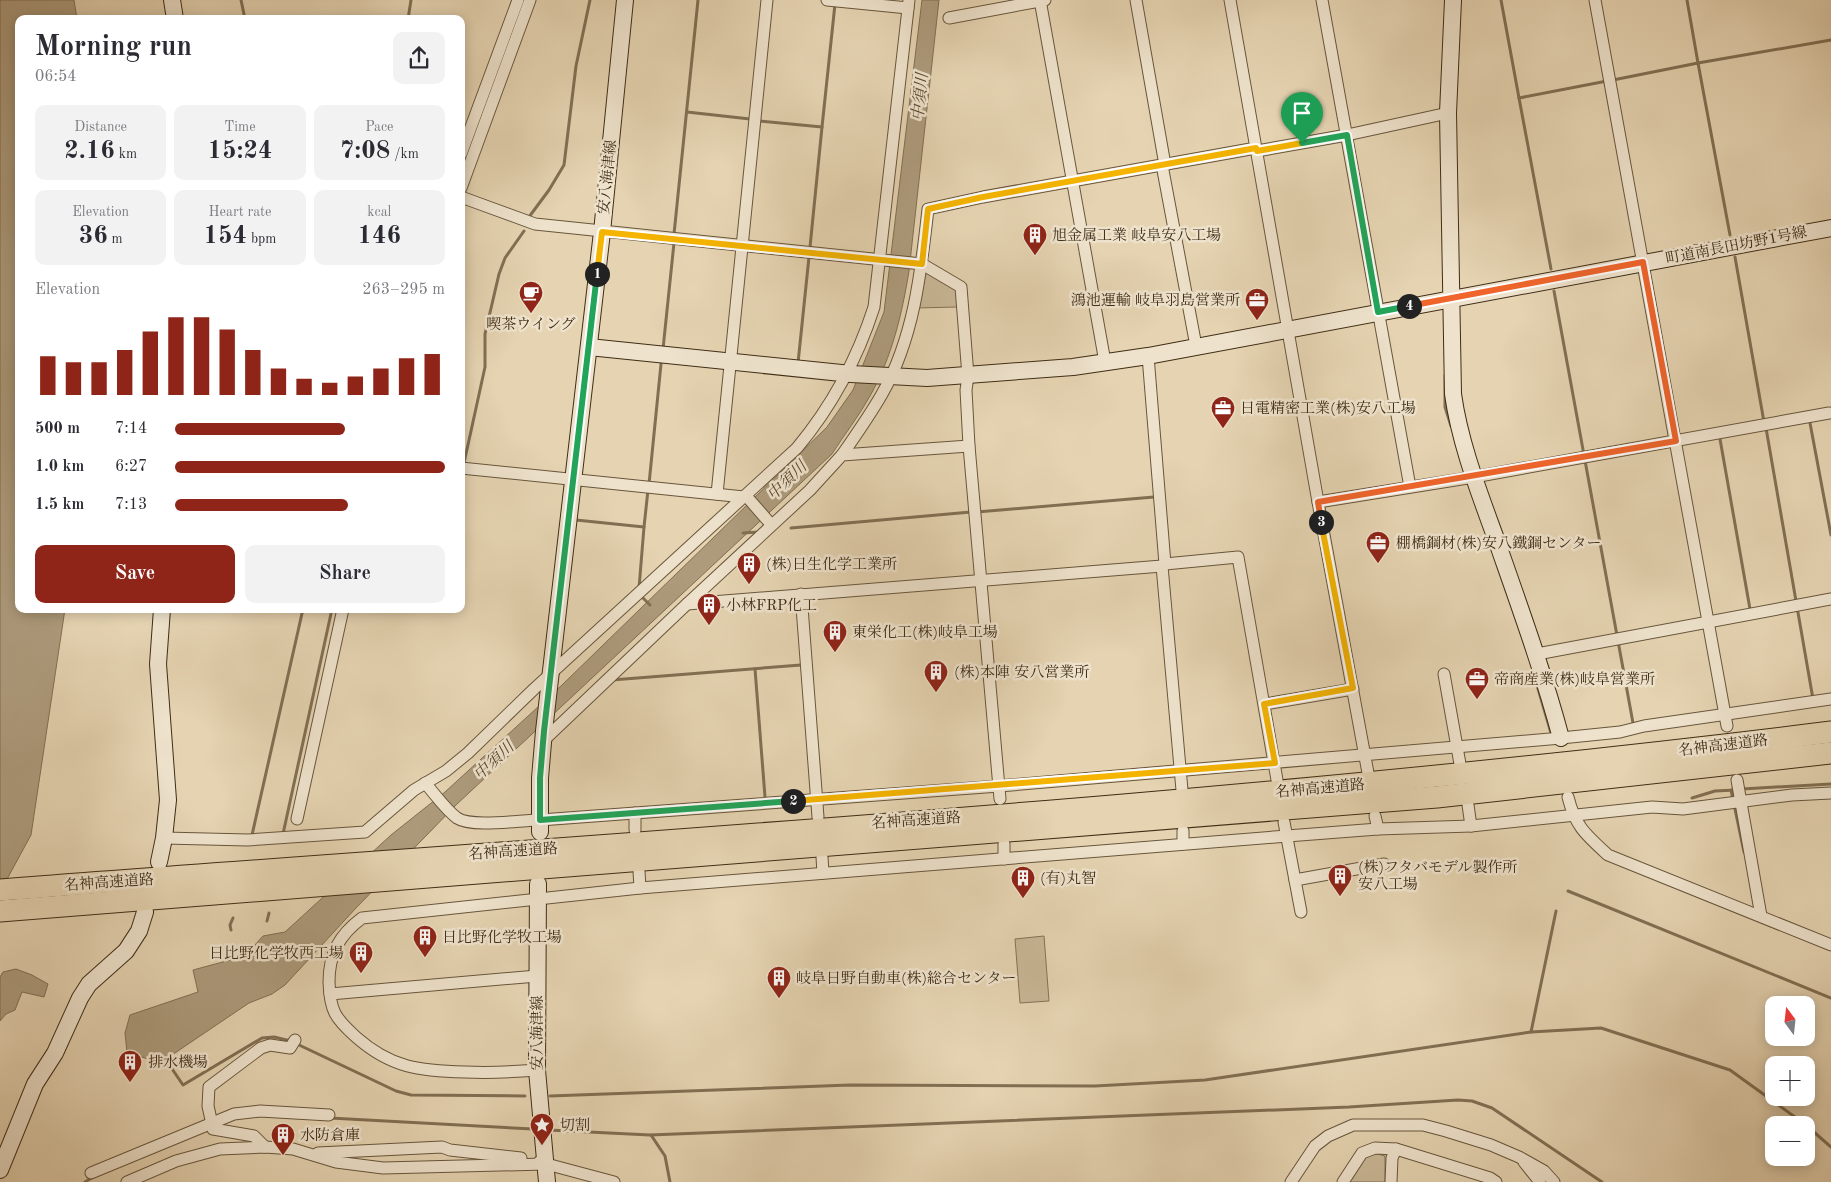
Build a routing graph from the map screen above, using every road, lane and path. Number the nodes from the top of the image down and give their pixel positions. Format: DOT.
graph roads {
  1 [pos="172,0"];
  2 [pos="518,0"];
  3 [pos="530,0"];
  4 [pos="625,0"];
  5 [pos="767,0"];
  6 [pos="827,0"];
  7 [pos="1042,0"];
  8 [pos="1136,0"];
  9 [pos="1230,0"];
  10 [pos="1322,0"];
  11 [pos="1453,0"];
  12 [pos="1595,0"];
  13 [pos="909,4"];
  14 [pos="174,15"];
  15 [pos="949,18"];
  16 [pos="1448,113"];
  17 [pos="1347,135"];
  18 [pos="465,143"];
  19 [pos="1256,150"];
  20 [pos="1164,165"];
  21 [pos="465,177"];
  22 [pos="1073,181"];
  23 [pos="465,198"];
  24 [pos="1831,228"];
  25 [pos="602,232"];
  26 [pos="743,246"];
  27 [pos="883,260"];
  28 [pos="1643,262"];
  29 [pos="919,264"];
  30 [pos="1451,298"];
  31 [pos="1378,312"];
  32 [pos="1287,329"];
  33 [pos="1196,346"];
  34 [pos="589,347"];
  35 [pos="1148,356"];
  36 [pos="731,362"];
  37 [pos="1105,362"];
  38 [pos="850,374"];
  39 [pos="968,376"];
  40 [pos="888,377"];
  41 [pos="1829,413"];
  42 [pos="1676,441"];
  43 [pos="969,446"];
  44 [pos="842,455"];
  45 [pos="465,468"];
  46 [pos="1474,477"];
  47 [pos="574,480"];
  48 [pos="1410,487"];
  49 [pos="717,494"];
  50 [pos="746,498"];
  51 [pos="1318,502"];
  52 [pos="769,522"];
  53 [pos="1164,565"];
  54 [pos="981,581"];
  55 [pos="801,594"];
  56 [pos="1831,598"];
  57 [pos="687,604"];
  58 [pos="162,613"];
  59 [pos="342,613"];
  60 [pos="1709,622"];
  61 [pos="1537,654"];
  62 [pos="1444,674"];
  63 [pos="550,679"];
  64 [pos="1353,688"];
  65 [pos="1831,699"];
  66 [pos="1264,704"];
  67 [pos="1726,721"];
  68 [pos="1831,722"];
  69 [pos="1831,732"];
  70 [pos="544,736"];
  71 [pos="1559,744"];
  72 [pos="1458,747"];
  73 [pos="1663,753"];
  74 [pos="1831,753"];
  75 [pos="1366,756"];
  76 [pos="1275,763"];
  77 [pos="1460,764"];
  78 [pos="1831,764"];
  79 [pos="1182,771"];
  80 [pos="1368,773"];
  81 [pos="1277,780"];
  82 [pos="1736,780"];
  83 [pos="428,786"];
  84 [pos="998,786"];
  85 [pos="1182,790"];
  86 [pos="1831,793"];
  87 [pos="1568,797"];
  88 [pos="1437,798"];
  89 [pos="816,799"];
  90 [pos="1000,799"];
  91 [pos="1740,801"];
  92 [pos="1468,805"];
  93 [pos="635,812"];
  94 [pos="818,816"];
  95 [pos="1375,816"];
  96 [pos="1572,816"];
  97 [pos="297,819"];
  98 [pos="1284,822"];
  99 [pos="540,826"];
  100 [pos="1472,826"];
  101 [pos="1378,829"];
  102 [pos="636,830"];
  103 [pos="1183,831"];
  104 [pos="1287,836"];
  105 [pos="164,838"];
  106 [pos="1004,844"];
  107 [pos="1184,844"];
  108 [pos="822,857"];
  109 [pos="1004,859"];
  110 [pos="159,862"];
  111 [pos="1384,864"];
  112 [pos="639,871"];
  113 [pos="823,874"];
  114 [pos="1295,880"];
  115 [pos="640,888"];
  116 [pos="0,890"];
  117 [pos="538,892"];
  118 [pos="0,911"];
  119 [pos="144,912"];
  120 [pos="1301,912"];
  121 [pos="1761,916"];
  122 [pos="1831,945"];
  123 [pos="537,976"];
  124 [pos="330,994"];
  125 [pos="295,1040"];
  126 [pos="537,1070"];
  127 [pos="329,1115"];
  128 [pos="211,1123"];
  129 [pos="265,1147"];
  130 [pos="1396,1149"];
  131 [pos="311,1153"];
  132 [pos="1519,1157"];
  133 [pos="545,1164"];
  134 [pos="0,1170"];
  135 [pos="91,1173"];
  136 [pos="576,1173"];
  137 [pos="128,1182"];
  138 [pos="546,1182"];
  139 [pos="584,1182"];
  140 [pos="614,1182"];
  141 [pos="1291,1182"];
  142 [pos="1343,1182"];
  143 [pos="1391,1182"];
  144 [pos="1496,1182"];
  145 [pos="1540,1182"];
  146 [pos="1554,1182"];
  1 -- 14 [label="street"];
  2 -- 18 [label="street"];
  3 -- 21 [label="street"];
  4 -- 25 [label="street, 安八海津線"];
  5 -- 26 [label="street"];
  6 -- 13 [label="street"];
  7 -- 15 [label="street"];
  7 -- 22 [label="street"];
  8 -- 20 [label="street"];
  9 -- 19 [label="street"];
  10 -- 17 [label="street"];
  11 -- 16 [label="street"];
  12 -- 28 [label="street"];
  13 -- 27 [label="street"];
  16 -- 17 [label="street"];
  16 -- 30 [label="street"];
  17 -- 19 [label="street"];
  17 -- 31 [label="street"];
  19 -- 20 [label="street"];
  19 -- 32 [label="street"];
  20 -- 22 [label="street"];
  20 -- 33 [label="street"];
  22 -- 29 [label="street"];
  22 -- 37 [label="street"];
  23 -- 25 [label="street"];
  24 -- 28 [label="street, 町道南長田坊野1号線"];
  25 -- 26 [label="street"];
  25 -- 34 [label="street, 安八海津線"];
  26 -- 27 [label="street"];
  26 -- 36 [label="street"];
  27 -- 29 [label="street"];
  27 -- 38 [label="street"];
  28 -- 30 [label="street, 町道南長田坊野1号線"];
  28 -- 42 [label="street"];
  29 -- 39 [label="street"];
  29 -- 40 [label="street"];
  30 -- 31 [label="street, 町道南長田坊野1号線"];
  30 -- 46 [label="street"];
  31 -- 32 [label="street, 町道南長田坊野1号線"];
  31 -- 48 [label="street"];
  32 -- 33 [label="street, 町道南長田坊野1号線"];
  32 -- 51 [label="street"];
  33 -- 35 [label="street, 町道南長田坊野1号線"];
  34 -- 36 [label="street, 町道南長田坊野1号線"];
  34 -- 47 [label="street, 安八海津線"];
  35 -- 37 [label="street, 町道南長田坊野1号線"];
  35 -- 53 [label="street"];
  36 -- 38 [label="street, 町道南長田坊野1号線"];
  36 -- 49 [label="street"];
  37 -- 39 [label="street, 町道南長田坊野1号線"];
  38 -- 40 [label="street, 町道南長田坊野1号線"];
  38 -- 50 [label="street"];
  39 -- 40 [label="street, 町道南長田坊野1号線"];
  39 -- 43 [label="street"];
  40 -- 44 [label="street"];
  41 -- 42 [label="street"];
  42 -- 46 [label="street"];
  42 -- 60 [label="street"];
  43 -- 44 [label="street"];
  43 -- 54 [label="street"];
  44 -- 57 [label="street"];
  45 -- 47 [label="street"];
  46 -- 48 [label="street"];
  46 -- 61 [label="street"];
  47 -- 49 [label="street"];
  47 -- 63 [label="street, 安八海津線"];
  48 -- 51 [label="street"];
  49 -- 50 [label="street"];
  50 -- 52 [label="street"];
  50 -- 63 [label="street"];
  51 -- 64 [label="street"];
  53 -- 54 [label="street"];
  53 -- 66 [label="street"];
  53 -- 79 [label="street"];
  54 -- 55 [label="street"];
  54 -- 84 [label="street"];
  55 -- 57 [label="street"];
  55 -- 89 [label="street"];
  56 -- 60 [label="street"];
  57 -- 70 [label="street"];
  58 -- 105 [label="street"];
  59 -- 97 [label="street"];
  60 -- 61 [label="street"];
  60 -- 67 [label="street"];
  61 -- 71 [label="street"];
  62 -- 72 [label="street"];
  63 -- 70 [label="street, 安八海津線"];
  63 -- 83 [label="street"];
  64 -- 66 [label="street"];
  64 -- 75 [label="street"];
  65 -- 67 [label="street"];
  66 -- 76 [label="street"];
  67 -- 71 [label="street"];
  68 -- 73 [label="highway"];
  69 -- 73 [label="highway, 名神高速道路"];
  70 -- 99 [label="street, 安八海津線"];
  71 -- 72 [label="street"];
  72 -- 75 [label="street"];
  72 -- 77 [label="street"];
  73 -- 116 [label="highway, 名神高速道路"];
  74 -- 88 [label="highway, 名神高速道路"];
  75 -- 76 [label="street"];
  75 -- 80 [label="street"];
  76 -- 79 [label="street"];
  76 -- 81 [label="street"];
  78 -- 88 [label="highway"];
  79 -- 84 [label="street"];
  79 -- 85 [label="street"];
  82 -- 91 [label="street"];
  83 -- 99 [label="street"];
  83 -- 105 [label="street"];
  84 -- 89 [label="street"];
  84 -- 90 [label="street"];
  86 -- 91 [label="street"];
  87 -- 96 [label="street"];
  88 -- 118 [label="highway, 名神高速道路"];
  89 -- 93 [label="street"];
  89 -- 94 [label="street"];
  91 -- 96 [label="street"];
  91 -- 121 [label="street"];
  92 -- 100 [label="street"];
  93 -- 99 [label="street"];
  93 -- 102 [label="street"];
  95 -- 101 [label="street"];
  96 -- 100 [label="street"];
  96 -- 121 [label="street"];
  98 -- 104 [label="street"];
  100 -- 101 [label="street"];
  101 -- 104 [label="street"];
  103 -- 107 [label="street"];
  104 -- 107 [label="street"];
  104 -- 114 [label="street"];
  105 -- 110 [label="street"];
  106 -- 109 [label="street"];
  107 -- 109 [label="street"];
  108 -- 113 [label="street"];
  109 -- 113 [label="street"];
  111 -- 114 [label="street"];
  112 -- 115 [label="street"];
  113 -- 115 [label="street"];
  114 -- 120 [label="street"];
  115 -- 117 [label="street"];
  117 -- 123 [label="street, 安八海津線"];
  117 -- 124 [label="street"];
  119 -- 134 [label="street"];
  121 -- 122 [label="street"];
  123 -- 124 [label="street"];
  123 -- 126 [label="street, 安八海津線"];
  124 -- 126 [label="street"];
  125 -- 128 [label="street"];
  126 -- 133 [label="street, 安八海津線"];
  127 -- 128 [label="street"];
  128 -- 129 [label="street"];
  128 -- 135 [label="street"];
  129 -- 131 [label="street"];
  129 -- 137 [label="street"];
  130 -- 142 [label="street"];
  130 -- 143 [label="street"];
  130 -- 144 [label="street"];
  131 -- 133 [label="street"];
  131 -- 133 [label="street"];
  132 -- 141 [label="street"];
  132 -- 145 [label="street"];
  132 -- 146 [label="street"];
  133 -- 136 [label="street"];
  133 -- 138 [label="street, 安八海津線"];
  136 -- 139 [label="street"];
  136 -- 140 [label="street"];
}
